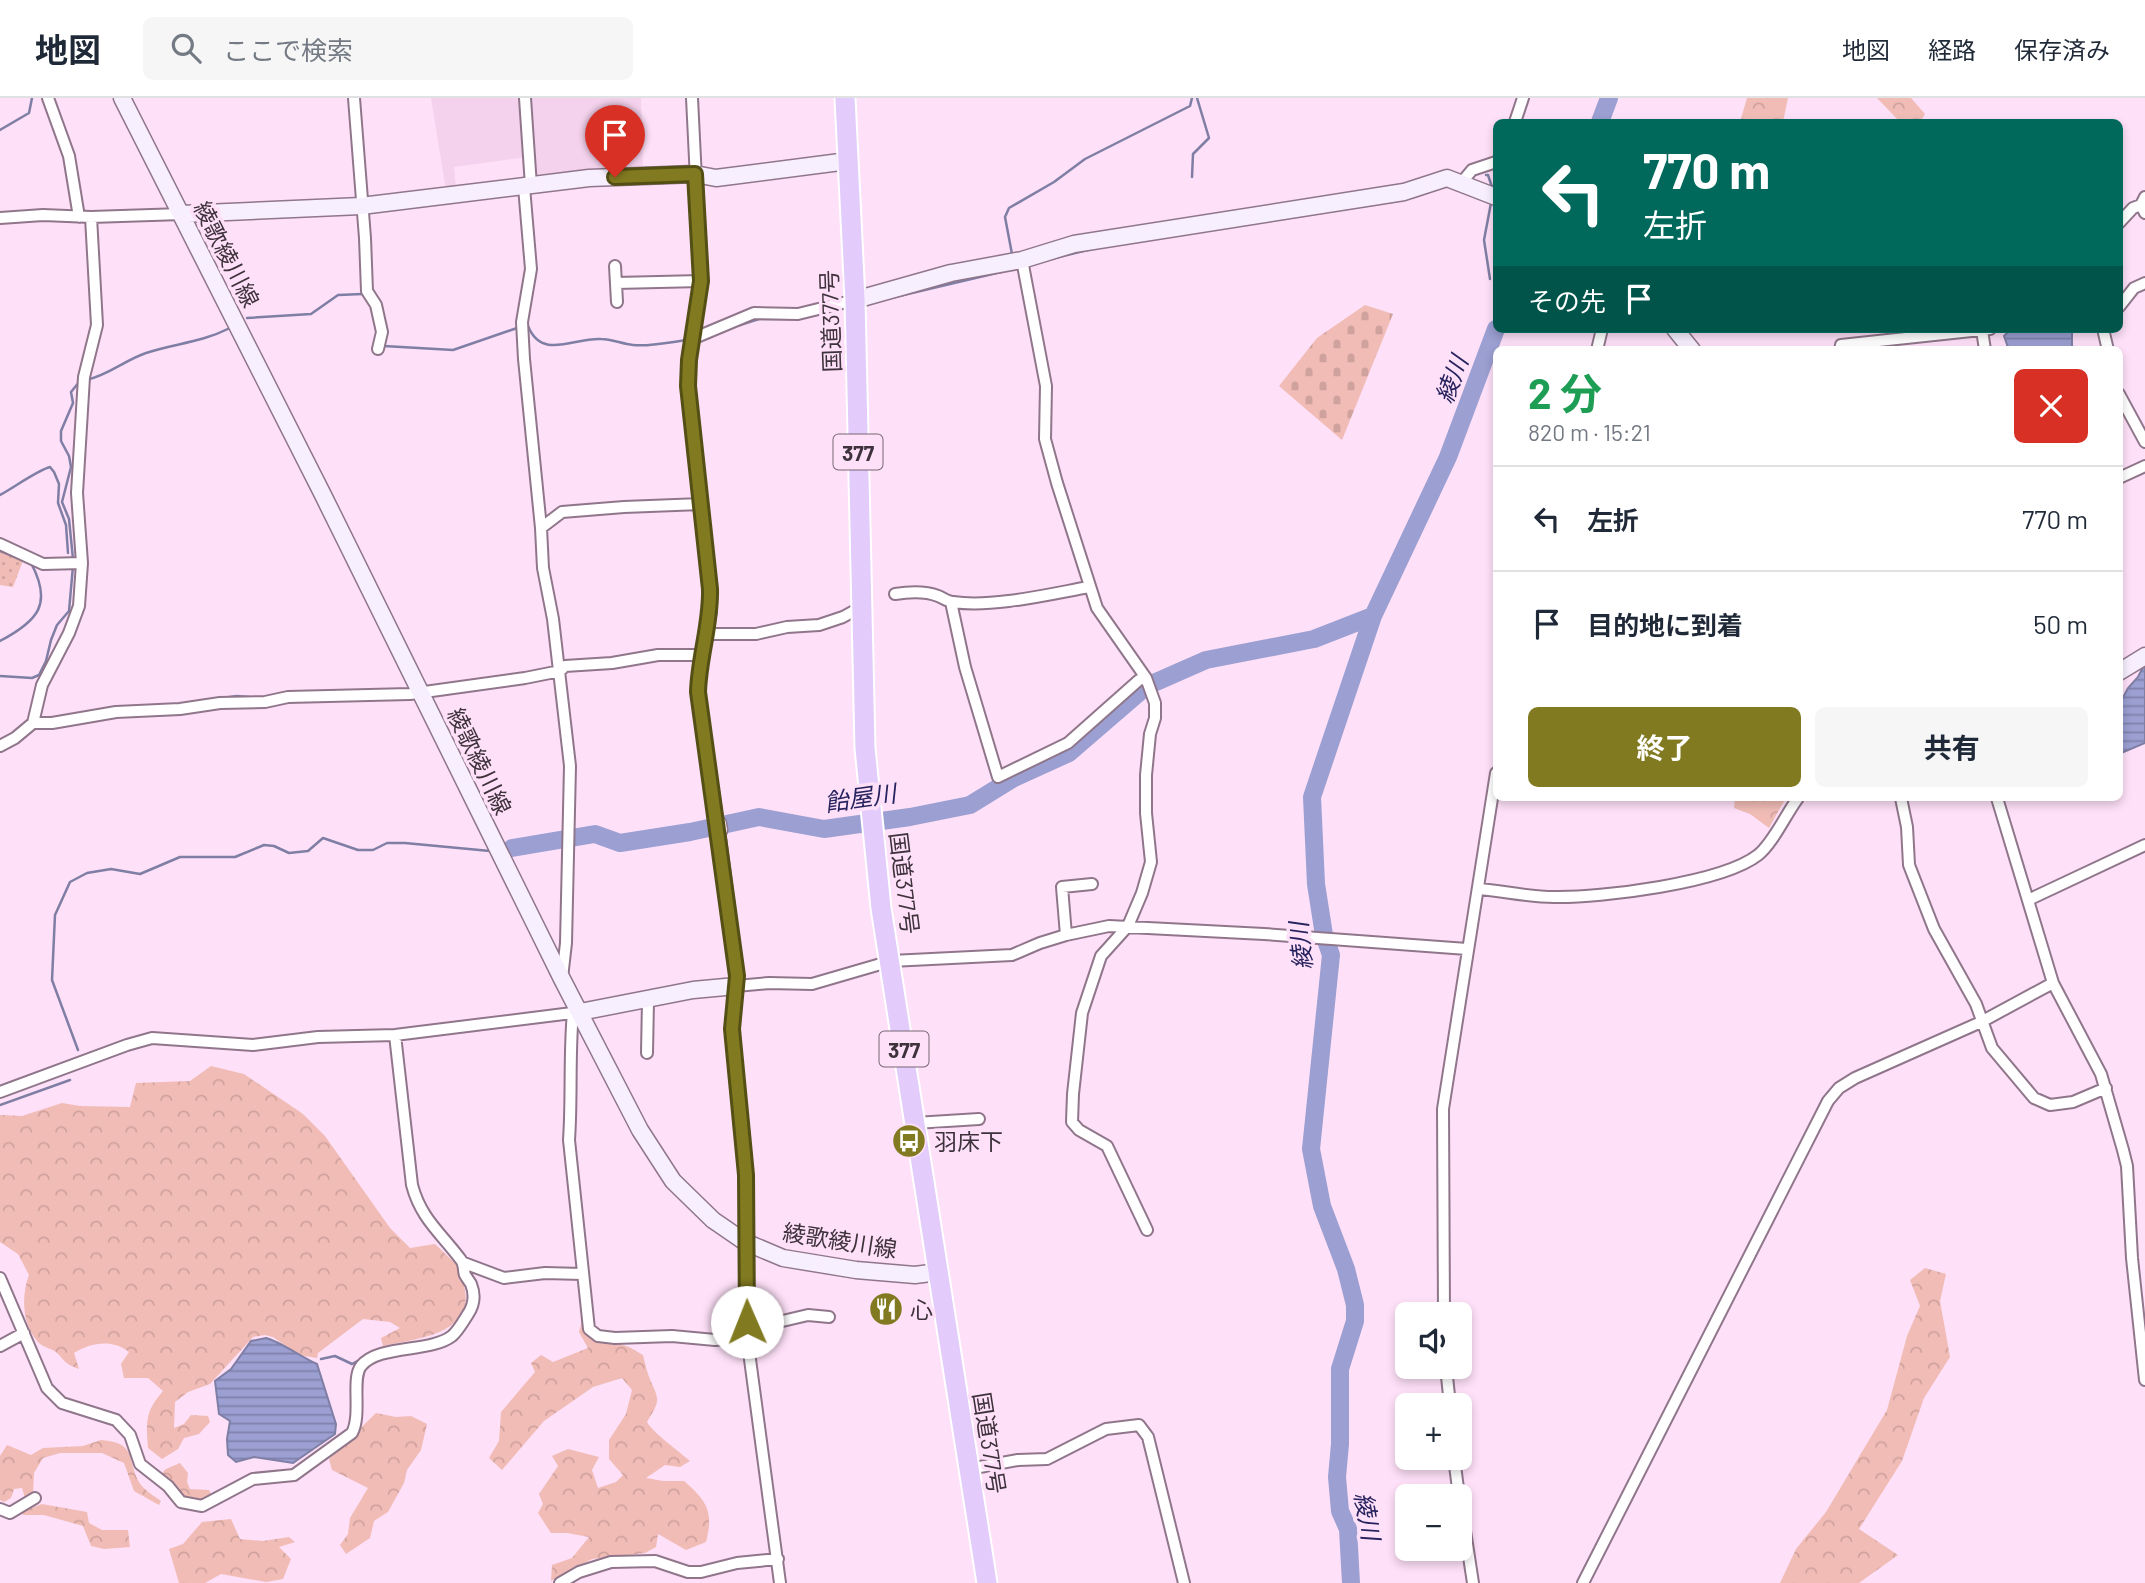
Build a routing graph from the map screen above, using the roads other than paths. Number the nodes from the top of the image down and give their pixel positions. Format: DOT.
graph roads {
  1 [pos="48,98"];
  2 [pos="122,98"];
  3 [pos="354,98"];
  4 [pos="525,98"];
  5 [pos="692,98"];
  6 [pos="845,98"];
  7 [pos="1523,98"];
  8 [pos="1516,119"];
  9 [pos="848,161"];
  10 [pos="1493,163"];
  11 [pos="695,174"];
  12 [pos="1465,184"];
  13 [pos="528,186"];
  14 [pos="1493,196"];
  15 [pos="2144,205"];
  16 [pos="361,206"];
  17 [pos="182,214"];
  18 [pos="79,217"];
  19 [pos="91,217"];
  20 [pos="0,218"];
  21 [pos="2123,219"];
  22 [pos="1023,264"];
  23 [pos="615,266"];
  24 [pos="701,281"];
  25 [pos="617,283"];
  26 [pos="2145,283"];
  27 [pos="855,300"];
  28 [pos="617,302"];
  29 [pos="2123,302"];
  30 [pos="1965,333"];
  31 [pos="692,339"];
  32 [pos="379,345"];
  33 [pos="1881,345"];
  34 [pos="1841,346"];
  35 [pos="2123,401"];
  36 [pos="2145,442"];
  37 [pos="2145,466"];
  38 [pos="2123,476"];
  39 [pos="701,504"];
  40 [pos="541,528"];
  41 [pos="0,544"];
  42 [pos="76,563"];
  43 [pos="1090,587"];
  44 [pos="895,594"];
  45 [pos="951,603"];
  46 [pos="861,607"];
  47 [pos="707,634"];
  48 [pos="702,655"];
  49 [pos="2145,656"];
  50 [pos="2123,670"];
  51 [pos="560,671"];
  52 [pos="1146,678"];
  53 [pos="420,692"];
  54 [pos="33,723"];
  55 [pos="0,746"];
  56 [pos="1493,793"];
  57 [pos="1796,801"];
  58 [pos="1901,801"];
  59 [pos="1998,801"];
  60 [pos="2145,845"];
  61 [pos="1092,884"];
  62 [pos="1479,888"];
  63 [pos="2028,900"];
  64 [pos="1128,926"];
  65 [pos="1066,935"];
  66 [pos="1462,948"];
  67 [pos="891,961"];
  68 [pos="562,979"];
  69 [pos="2053,983"];
  70 [pos="736,986"];
  71 [pos="648,1000"];
  72 [pos="576,1012"];
  73 [pos="1981,1021"];
  74 [pos="395,1035"];
  75 [pos="647,1052"];
  76 [pos="2106,1088"];
  77 [pos="0,1092"];
  78 [pos="979,1119"];
  79 [pos="915,1123"];
  80 [pos="1147,1230"];
  81 [pos="745,1242"];
  82 [pos="464,1263"];
  83 [pos="937,1272"];
  84 [pos="582,1274"];
  85 [pos="0,1278"];
  86 [pos="1444,1302"];
  87 [pos="829,1317"];
  88 [pos="747,1322"];
  89 [pos="24,1333"];
  90 [pos="747,1337"];
  91 [pos="0,1346"];
  92 [pos="2145,1380"];
  93 [pos="969,1469"];
  94 [pos="35,1497"];
  95 [pos="0,1508"];
  96 [pos="778,1559"];
  97 [pos="1469,1561"];
  98 [pos="560,1583"];
  99 [pos="780,1583"];
  100 [pos="987,1583"];
  101 [pos="1184,1583"];
  102 [pos="1473,1583"];
  103 [pos="1583,1583"];
  1 -- 18 [label="street"];
  2 -- 17 [label="street, 綾歌綾川線"];
  3 -- 16 [label="street"];
  4 -- 13 [label="street"];
  5 -- 11 [label="street"];
  6 -- 9 [label="highway, 国道377号 / 377"];
  7 -- 8 [label="street"];
  9 -- 11 [label="street"];
  9 -- 27 [label="highway, 国道377号 / 377"];
  10 -- 12 [label="street"];
  11 -- 13 [label="street"];
  11 -- 24 [label="street"];
  12 -- 14 [label="street"];
  12 -- 22 [label="street"];
  13 -- 16 [label="street"];
  13 -- 40 [label="street"];
  15 -- 21 [label="street"];
  16 -- 17 [label="street"];
  16 -- 32 [label="street"];
  17 -- 19 [label="street"];
  17 -- 53 [label="street, 綾歌綾川線"];
  18 -- 19 [label="street"];
  18 -- 20 [label="street"];
  19 -- 42 [label="street"];
  22 -- 27 [label="street"];
  22 -- 43 [label="street"];
  23 -- 25 [label="street"];
  24 -- 25 [label="street"];
  24 -- 31 [label="street"];
  25 -- 28 [label="street"];
  26 -- 29 [label="street"];
  27 -- 31 [label="street"];
  27 -- 46 [label="highway, 国道377号 / 377"];
  30 -- 33 [label="street"];
  31 -- 39 [label="street"];
  33 -- 34 [label="street"];
  35 -- 36 [label="street"];
  37 -- 38 [label="street"];
  39 -- 40 [label="street"];
  39 -- 47 [label="street"];
  40 -- 51 [label="street"];
  41 -- 42 [label="street"];
  42 -- 54 [label="street"];
  43 -- 45 [label="street"];
  43 -- 52 [label="street"];
  44 -- 45 [label="street"];
  45 -- 52 [label="street"];
  46 -- 47 [label="street"];
  46 -- 67 [label="highway, 国道377号 / 377"];
  47 -- 48 [label="street"];
  48 -- 51 [label="street"];
  48 -- 70 [label="street"];
  49 -- 50 [label="street"];
  51 -- 53 [label="street"];
  51 -- 68 [label="street"];
  52 -- 64 [label="street"];
  53 -- 54 [label="street"];
  53 -- 68 [label="street, 綾歌綾川線"];
  54 -- 55 [label="street"];
  56 -- 62 [label="street"];
  57 -- 62 [label="street"];
  58 -- 73 [label="street"];
  59 -- 63 [label="street"];
  60 -- 63 [label="street"];
  61 -- 65 [label="street"];
  62 -- 66 [label="street"];
  63 -- 69 [label="street"];
  64 -- 65 [label="street"];
  64 -- 66 [label="street"];
  64 -- 80 [label="street"];
  65 -- 67 [label="street"];
  66 -- 86 [label="street"];
  67 -- 70 [label="street"];
  67 -- 79 [label="highway, 国道377号 / 377"];
  68 -- 72 [label="street, 綾歌綾川線"];
  69 -- 73 [label="street"];
  69 -- 76 [label="street"];
  70 -- 71 [label="street"];
  70 -- 81 [label="street"];
  71 -- 72 [label="street"];
  71 -- 75 [label="street"];
  72 -- 74 [label="street"];
  72 -- 81 [label="street, 綾歌綾川線"];
  72 -- 84 [label="street"];
  73 -- 76 [label="street"];
  73 -- 103 [label="street"];
  74 -- 77 [label="street"];
  74 -- 82 [label="street"];
  76 -- 92 [label="street"];
  78 -- 79 [label="street"];
  79 -- 83 [label="highway, 国道377号 / 377"];
  81 -- 83 [label="street, 綾歌綾川線"];
  81 -- 88 [label="street"];
  82 -- 84 [label="street"];
  82 -- 89 [label="street"];
  83 -- 93 [label="highway, 国道377号 / 377"];
  84 -- 90 [label="street"];
  85 -- 89 [label="street"];
  87 -- 88 [label="street"];
  88 -- 90 [label="street"];
  89 -- 91 [label="street"];
  90 -- 96 [label="street"];
  93 -- 100 [label="highway, 国道377号 / 377"];
  93 -- 101 [label="street"];
  94 -- 95 [label="street"];
  96 -- 98 [label="street"];
  96 -- 99 [label="street"];
  97 -- 102 [label="street"];
}
